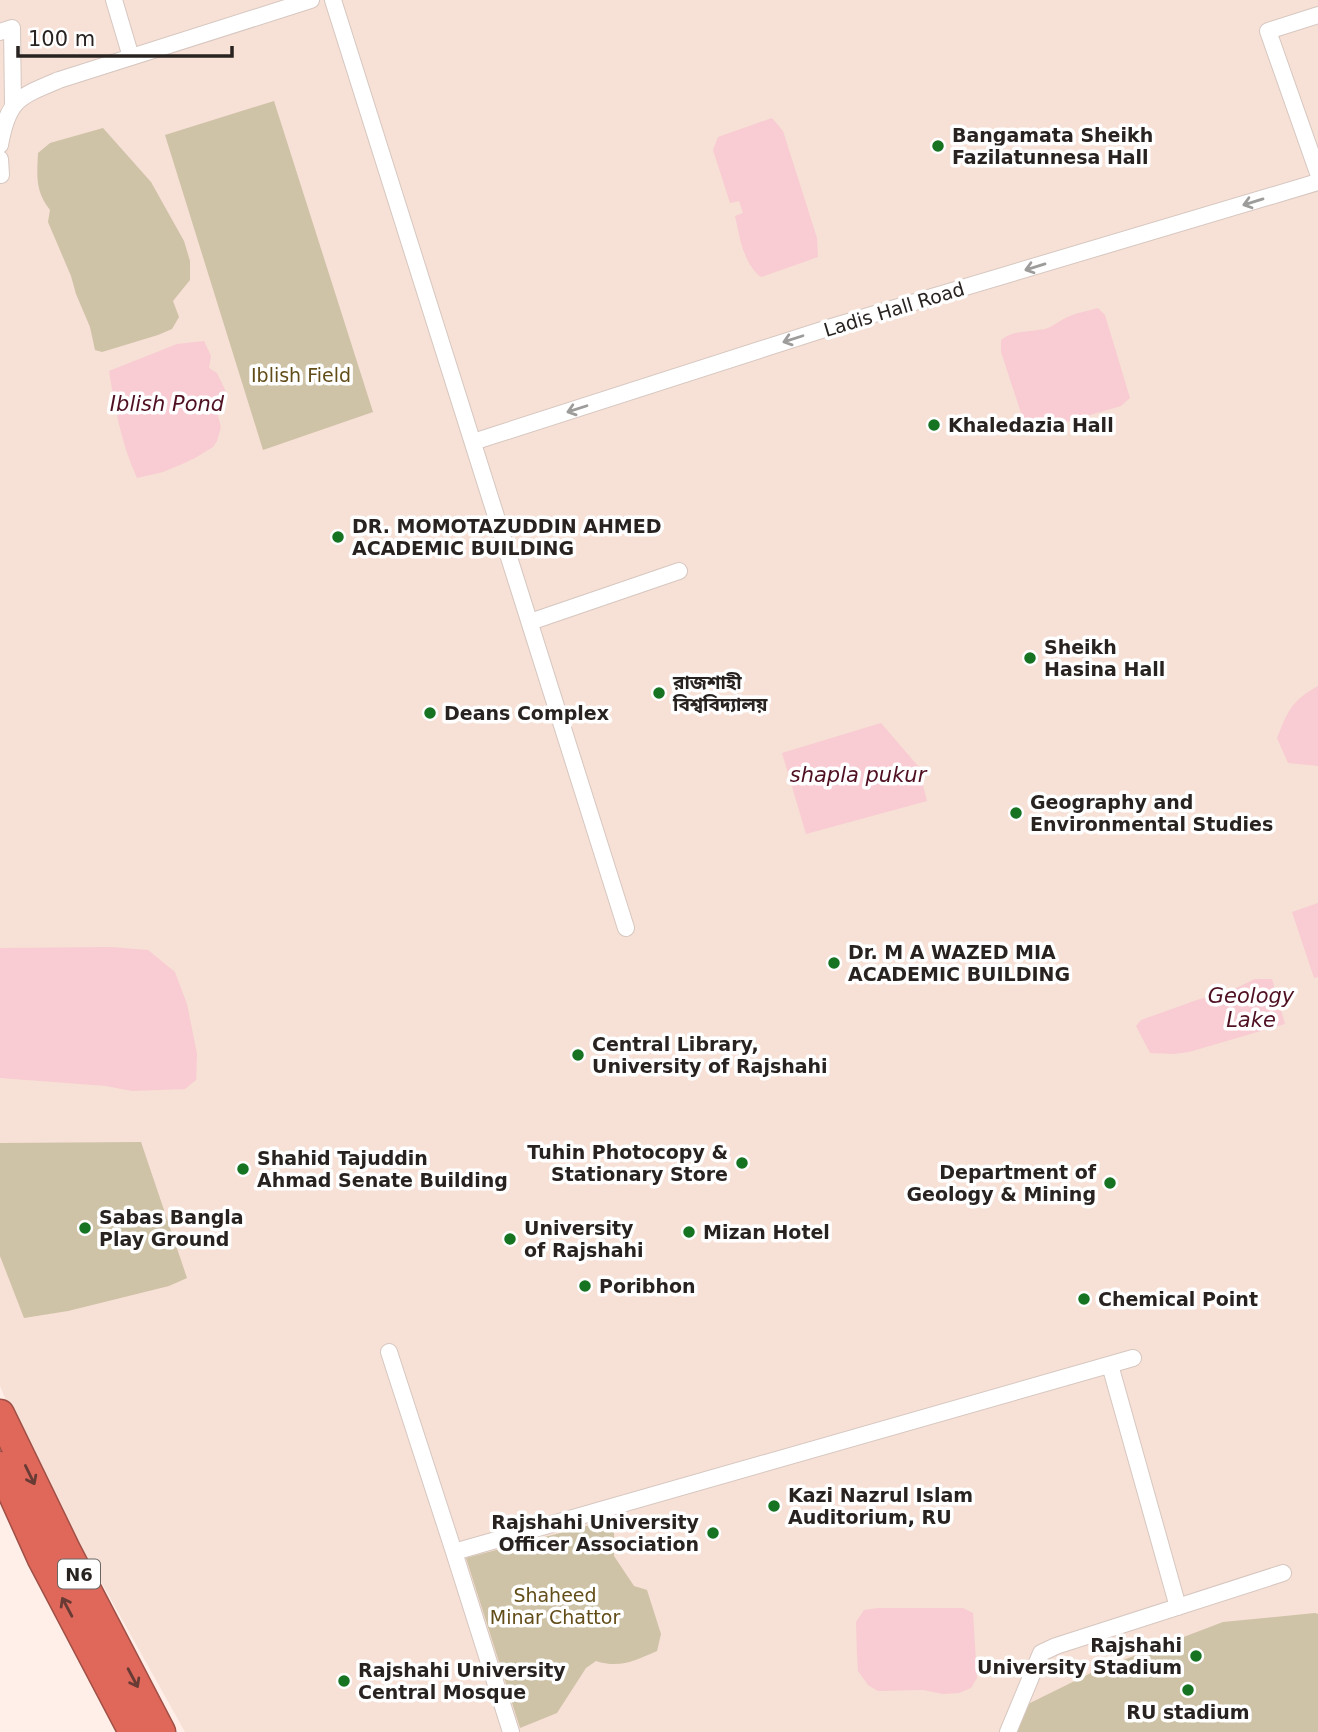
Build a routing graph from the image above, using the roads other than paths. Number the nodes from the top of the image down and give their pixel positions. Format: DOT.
graph roads {
  1 [pos="114,0"];
  2 [pos="311,0"];
  3 [pos="334,0"];
  4 [pos="1318,15"];
  5 [pos="0,32"];
  6 [pos="131,57"];
  7 [pos="13,104"];
  8 [pos="0,145"];
  9 [pos="1318,173"];
  10 [pos="1318,182"];
  11 [pos="473,442"];
  12 [pos="679,571"];
  13 [pos="530,622"];
  14 [pos="626,928"];
  15 [pos="388,1352"];
  16 [pos="1133,1358"];
  17 [pos="1110,1364"];
  18 [pos="0,1414"];
  19 [pos="0,1466"];
  20 [pos="454,1552"];
  21 [pos="1283,1573"];
  22 [pos="1178,1607"];
  23 [pos="133,1732"];
  24 [pos="161,1732"];
  25 [pos="511,1732"];
  26 [pos="1008,1732"];
  1 -- 6 [label="street"];
  2 -- 6 [label="street"];
  3 -- 11 [label="street"];
  4 -- 9 [label="street"];
  5 -- 7 [label="street"];
  6 -- 7 [label="street"];
  7 -- 8 [label="street"];
  10 -- 11 [label="street, Ladis Hall Road, one-way"];
  11 -- 13 [label="street"];
  12 -- 13 [label="street"];
  13 -- 14 [label="street"];
  15 -- 20 [label="street"];
  16 -- 17 [label="street"];
  17 -- 20 [label="street"];
  17 -- 22 [label="street"];
  18 -- 24 [label="highway, N6, one-way"];
  23 -- 19 [label="highway, N6, one-way"];
  20 -- 25 [label="street"];
  21 -- 22 [label="street"];
  22 -- 26 [label="street"];
}
